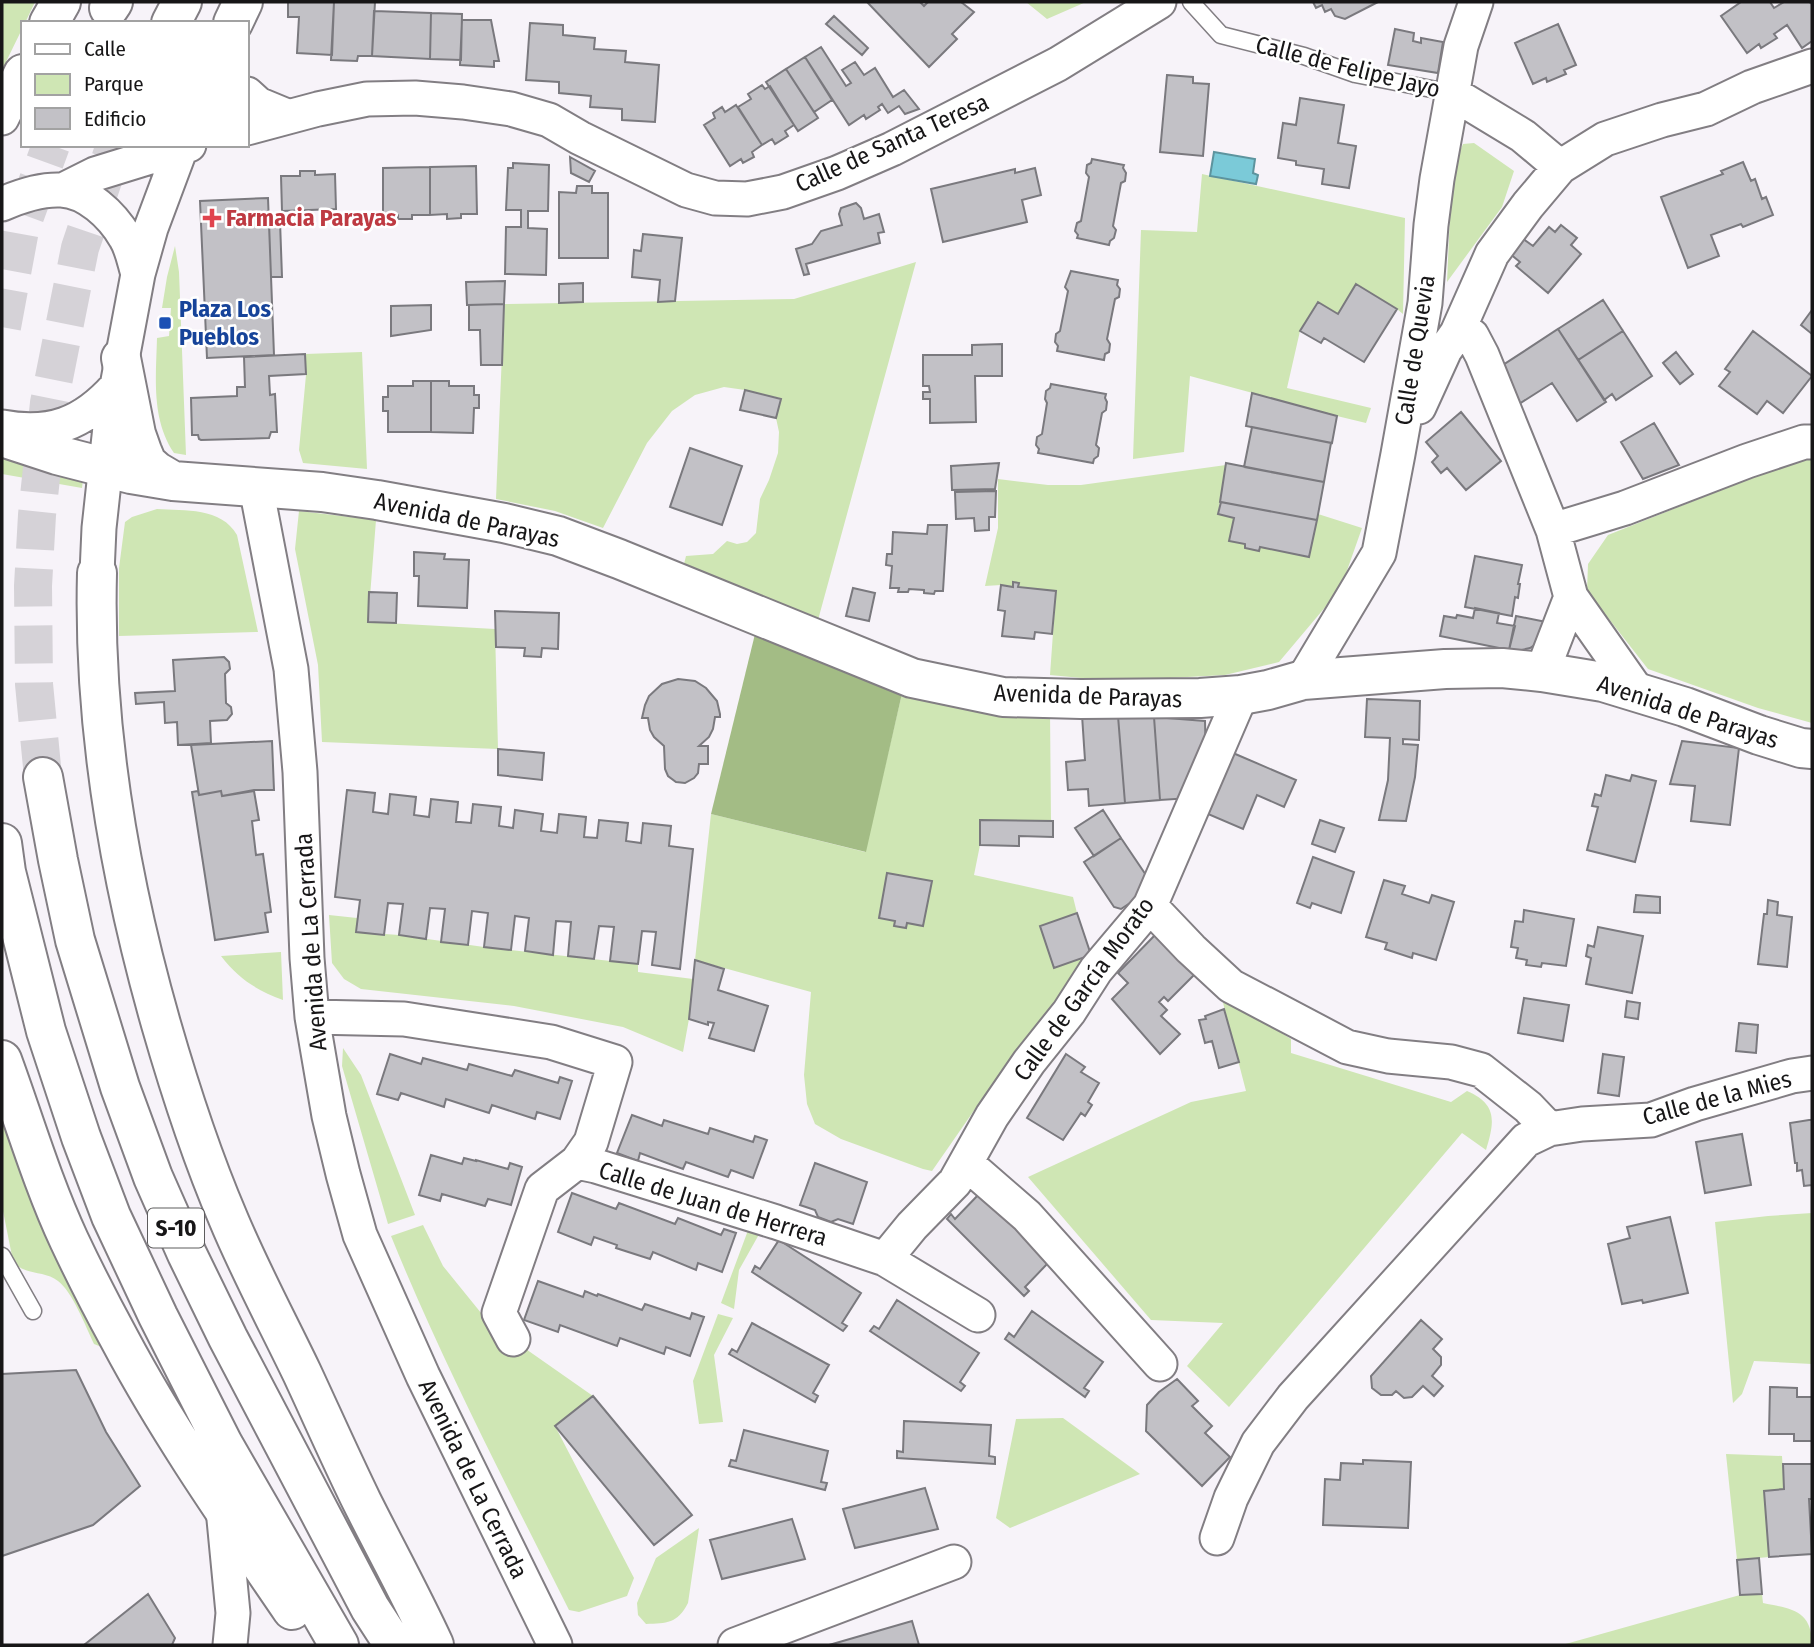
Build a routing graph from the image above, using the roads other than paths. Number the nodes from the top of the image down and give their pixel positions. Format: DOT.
graph roads {
  1 [pos="61,2"];
  2 [pos="182,2"];
  3 [pos="243,2"];
  4 [pos="1159,2"];
  5 [pos="1191,2"];
  6 [pos="1476,2"];
  7 [pos="50,21"];
  8 [pos="172,21"];
  9 [pos="234,21"];
  10 [pos="1812,66"];
  11 [pos="1452,93"];
  12 [pos="248,95"];
  13 [pos="288,116"];
  14 [pos="248,128"];
  15 [pos="181,147"];
  16 [pos="184,147"];
  17 [pos="1560,167"];
  18 [pos="63,190"];
  19 [pos="2,204"];
  20 [pos="138,274"];
  21 [pos="1457,333"];
  22 [pos="118,373"];
  23 [pos="2,427"];
  24 [pos="2,437"];
  25 [pos="1809,437"];
  26 [pos="1398,454"];
  27 [pos="105,468"];
  28 [pos="173,481"];
  29 [pos="256,487"];
  30 [pos="1553,530"];
  31 [pos="97,573"];
  32 [pos="1571,597"];
  33 [pos="1542,672"];
  34 [pos="1303,680"];
  35 [pos="1637,691"];
  36 [pos="1241,695"];
  37 [pos="1812,749"];
  38 [pos="43,777"];
  39 [pos="2,843"];
  40 [pos="1150,906"];
  41 [pos="312,1017"];
  42 [pos="2,1060"];
  43 [pos="1812,1073"];
  44 [pos="1549,1129"];
  45 [pos="576,1162"];
  46 [pos="966,1163"];
  47 [pos="2,1256"];
  48 [pos="885,1259"];
  49 [pos="33,1311"];
  50 [pos="978,1315"];
  51 [pos="513,1339"];
  52 [pos="1160,1364"];
  53 [pos="223,1509"];
  54 [pos="1217,1538"];
  55 [pos="954,1562"];
  56 [pos="230,1645"];
  57 [pos="316,1645"];
  58 [pos="339,1645"];
  59 [pos="394,1645"];
  60 [pos="433,1645"];
  61 [pos="555,1645"];
  62 [pos="735,1645"];
  1 -- 7 [label="main road"];
  2 -- 8 [label="main road"];
  3 -- 9 [label="main road"];
  4 -- 13 [label="street, Calle de Santa Teresa"];
  5 -- 11 [label="lane, Calle de Felipe Jayo"];
  6 -- 11 [label="street, Calle de Quevia"];
  10 -- 17 [label="street"];
  11 -- 17 [label="street, Calle de Felipe Jayo"];
  11 -- 26 [label="street, Calle de Quevia"];
  12 -- 13 [label="street"];
  13 -- 14 [label="street, Calle de Santa Teresa"];
  15 -- 18 [label="street"];
  16 -- 20 [label="street"];
  17 -- 21 [label="street"];
  18 -- 19 [label="street"];
  18 -- 20 [label="street"];
  20 -- 22 [label="street"];
  21 -- 26 [label="street"];
  21 -- 30 [label="street"];
  22 -- 23 [label="street"];
  22 -- 27 [label="street"];
  22 -- 28 [label="main road"];
  24 -- 27 [label="main road, Avenida de Parayas"];
  25 -- 30 [label="street"];
  26 -- 34 [label="street, Calle de Quevia"];
  27 -- 28 [label="main road, Avenida de Parayas"];
  27 -- 31 [label="street"];
  28 -- 29 [label="main road, Avenida de Parayas"];
  29 -- 36 [label="main road, Avenida de Parayas"];
  29 -- 41 [label="street, Avenida de La Cerrada"];
  30 -- 32 [label="street"];
  31 -- 60 [label="main road"];
  32 -- 33 [label="street"];
  32 -- 35 [label="street"];
  33 -- 34 [label="main road, Avenida de Parayas"];
  33 -- 35 [label="main road, Avenida de Parayas"];
  34 -- 36 [label="main road, Avenida de Parayas"];
  35 -- 37 [label="main road, Avenida de Parayas"];
  36 -- 40 [label="street, Calle de García Morato"];
  38 -- 59 [label="main road, S-10"];
  39 -- 58 [label="main road, S-10"];
  40 -- 44 [label="street"];
  40 -- 46 [label="street, Calle de García Morato"];
  41 -- 45 [label="street, Calle de Juan de Herrera"];
  41 -- 61 [label="street, Avenida de La Cerrada"];
  42 -- 53 [label="main road"];
  43 -- 44 [label="street, Calle de la Mies"];
  44 -- 54 [label="street"];
  45 -- 48 [label="street, Calle de Juan de Herrera"];
  45 -- 51 [label="street"];
  46 -- 48 [label="street, Calle de García Morato"];
  46 -- 52 [label="street"];
  47 -- 49 [label="lane"];
  48 -- 50 [label="street, Calle de Juan de Herrera"];
  53 -- 56 [label="street"];
  53 -- 57 [label="main road"];
  55 -- 62 [label="street"];
}
